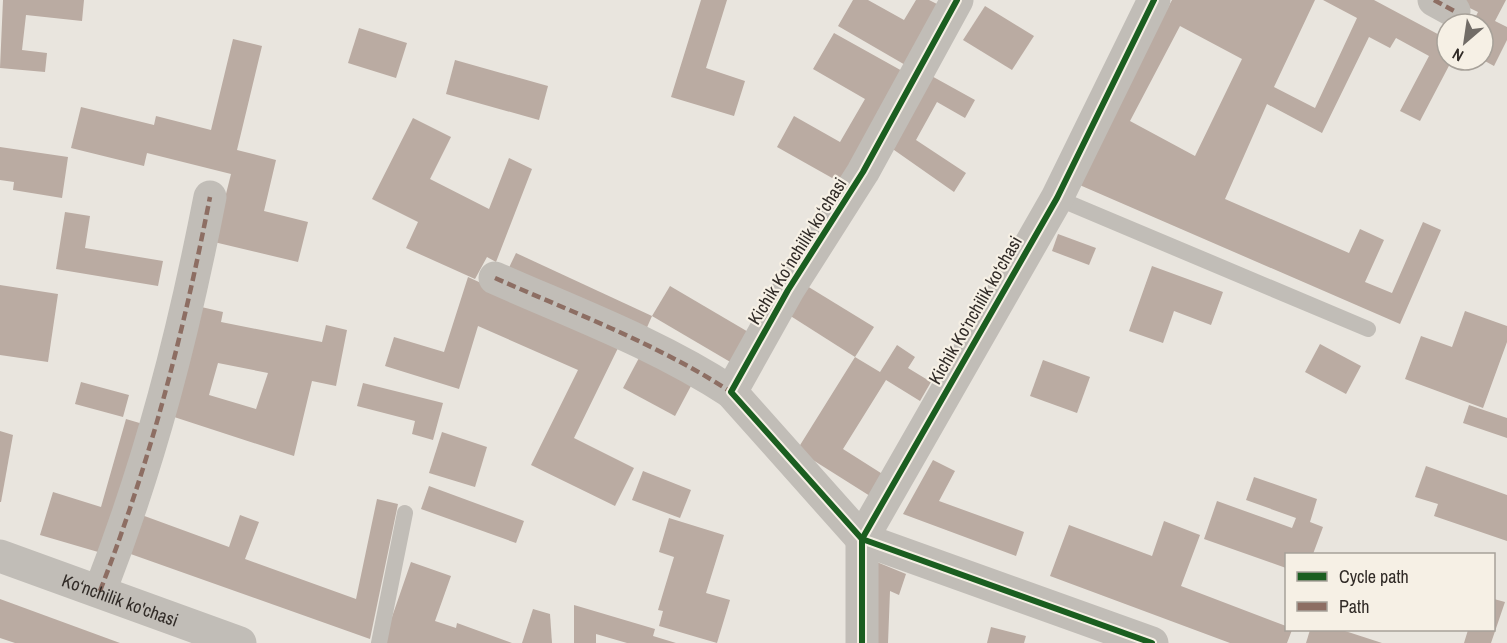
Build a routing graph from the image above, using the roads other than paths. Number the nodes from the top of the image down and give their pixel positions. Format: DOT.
graph roads {
  1 [pos="957,0"];
  2 [pos="1154,0"];
  3 [pos="210,196"];
  4 [pos="1057,198"];
  5 [pos="495,278"];
  6 [pos="1368,329"];
  7 [pos="731,392"];
  8 [pos="405,513"];
  9 [pos="862,539"];
  10 [pos="0,556"];
  11 [pos="100,591"];
  12 [pos="240,643"];
  13 [pos="379,643"];
  14 [pos="862,643"];
  15 [pos="1152,643"];
  1 -- 7 [label="street, Kichik Koʻnchilik koʻchasi"];
  2 -- 4 [label="street, Kichik Ko‘nchilik ko‘chasi"];
  3 -- 11 [label="street"];
  4 -- 6 [label="lane"];
  4 -- 9 [label="street, Kichik Ko‘nchilik ko‘chasi"];
  5 -- 7 [label="street"];
  7 -- 9 [label="street"];
  8 -- 13 [label="lane"];
  9 -- 14 [label="street, Kichik Ko‘nchilik ko‘chasi"];
  9 -- 15 [label="street"];
  10 -- 11 [label="street, Ko‘nchilik ko'chasi"];
  11 -- 12 [label="street, Ko‘nchilik ko'chasi"];
}
